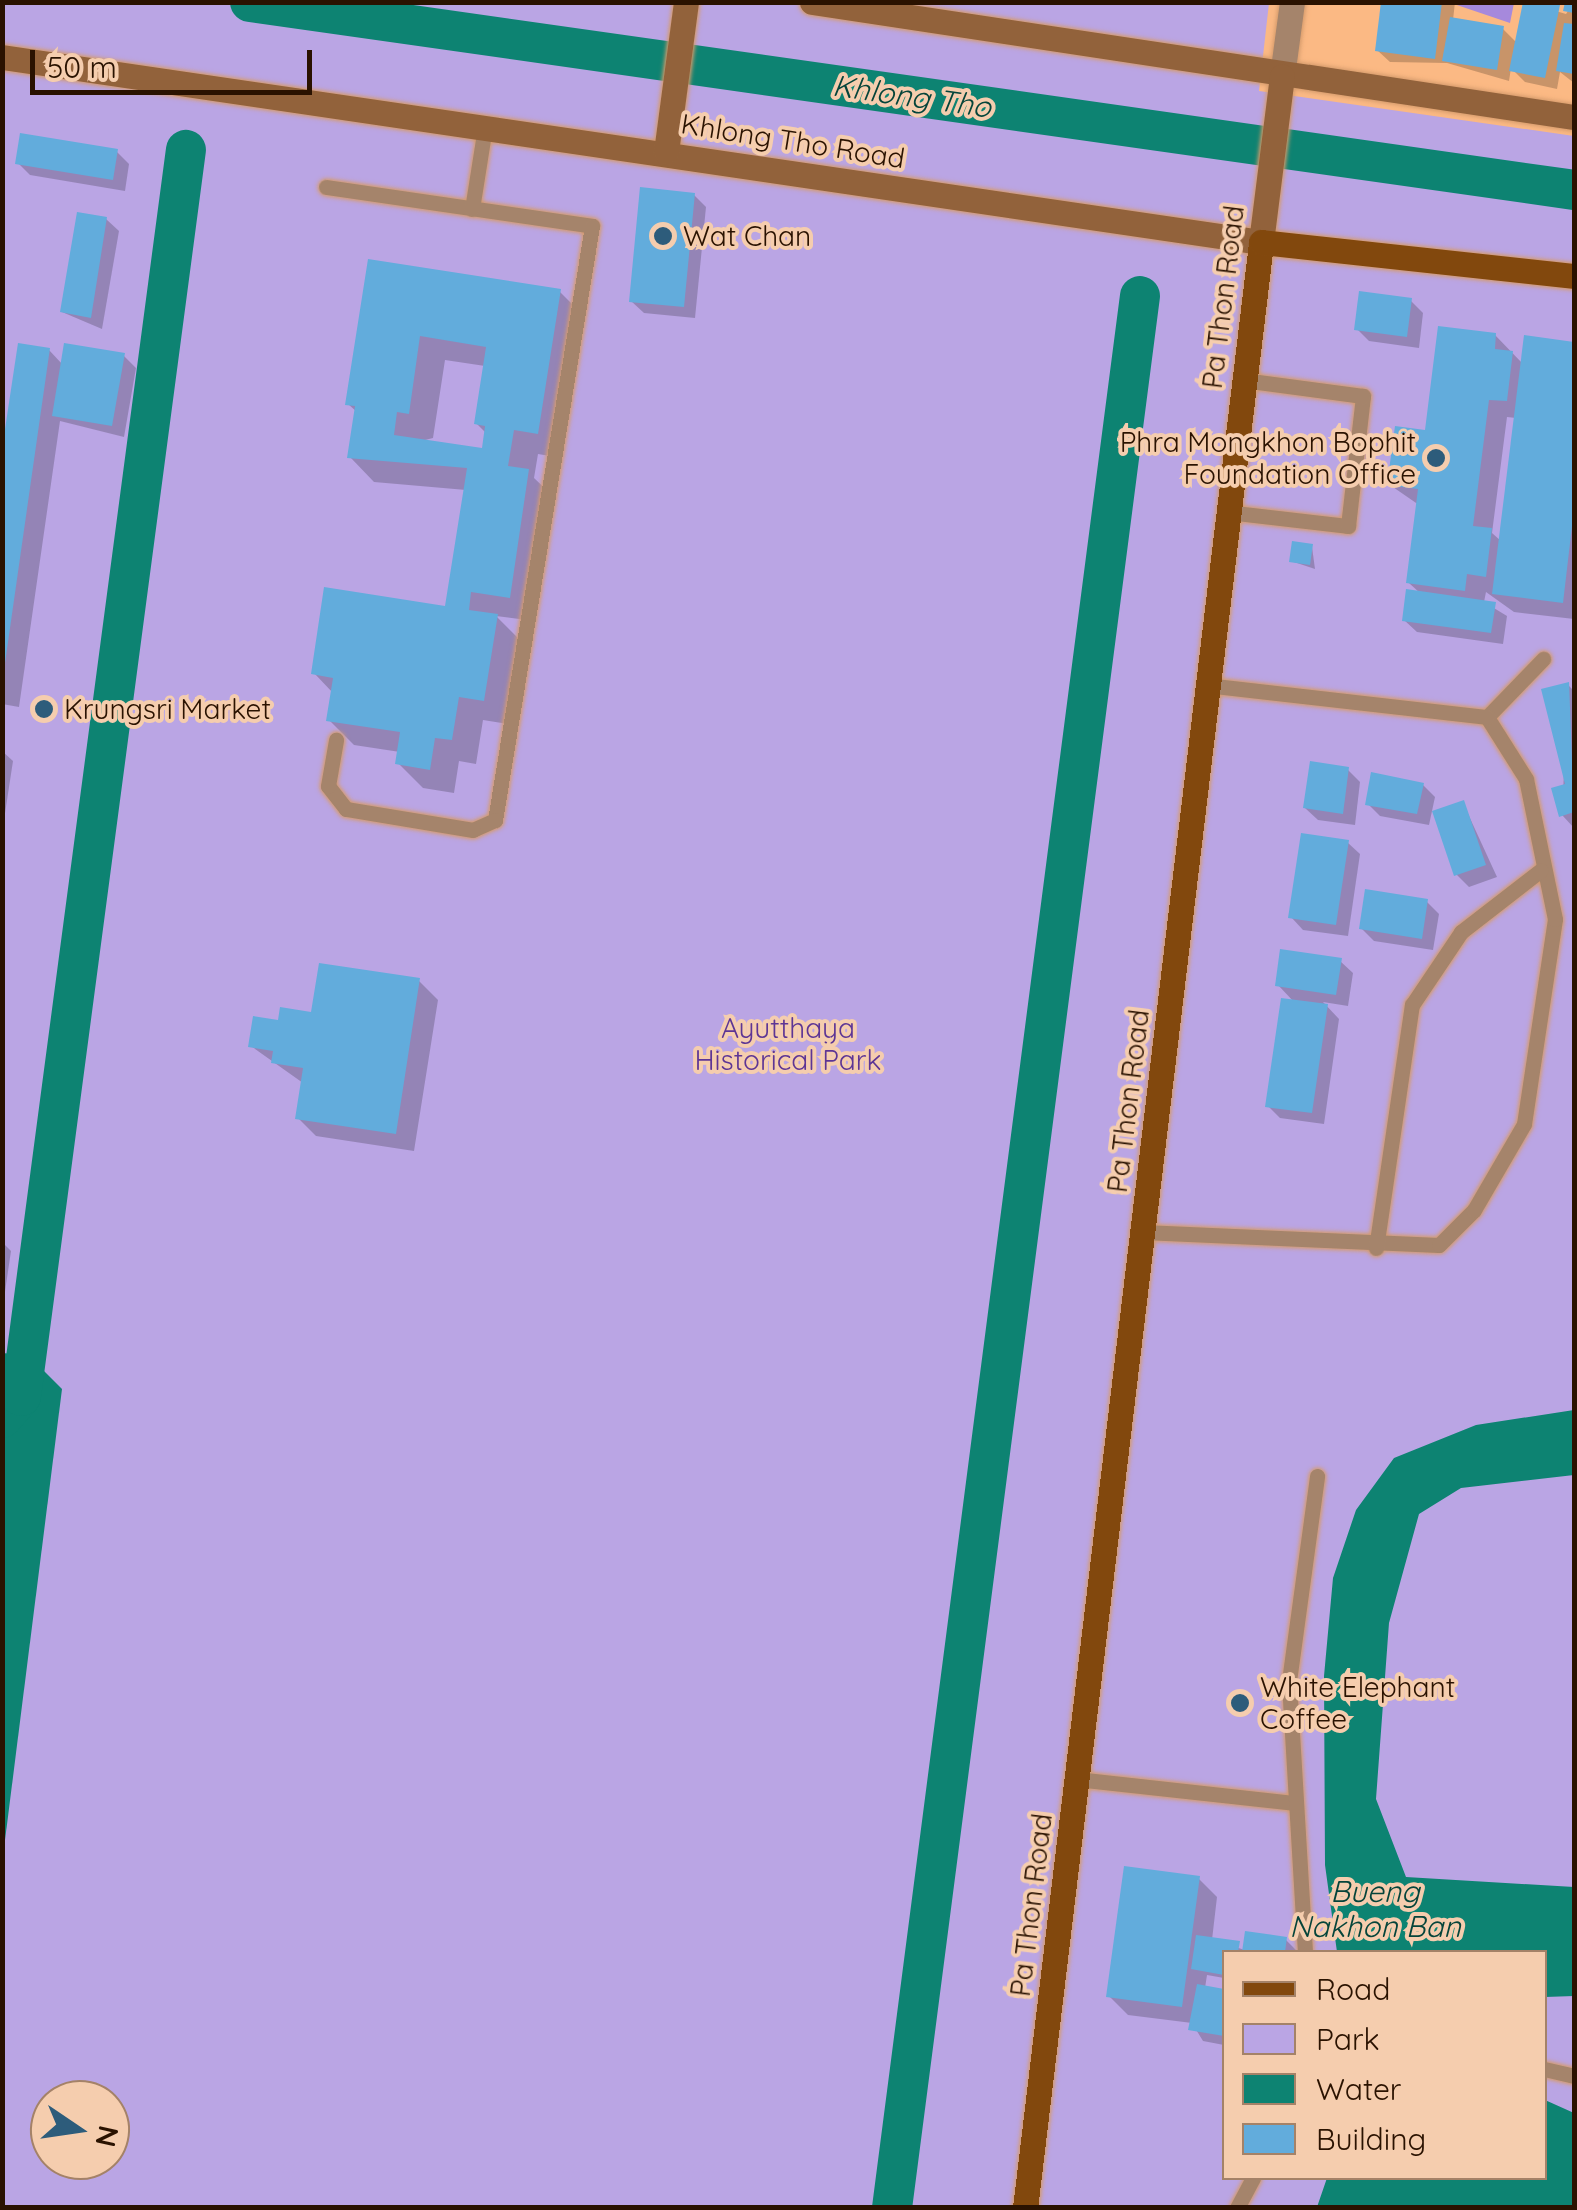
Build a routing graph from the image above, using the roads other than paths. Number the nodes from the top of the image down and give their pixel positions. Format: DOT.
graph roads {
  1 [pos="812,2"];
  2 [pos="1292,2"];
  3 [pos="686,3"];
  4 [pos="2,58"];
  5 [pos="1281,85"];
  6 [pos="1574,117"];
  7 [pos="485,127"];
  8 [pos="667,140"];
  9 [pos="326,187"];
  10 [pos="472,208"];
  11 [pos="1260,242"];
  12 [pos="1574,276"];
  13 [pos="1244,380"];
  14 [pos="1227,512"];
  15 [pos="1543,658"];
  16 [pos="1207,685"];
  17 [pos="1487,717"];
  18 [pos="336,740"];
  19 [pos="1541,870"];
  20 [pos="1143,1232"];
  21 [pos="1376,1248"];
  22 [pos="1318,1476"];
  23 [pos="1076,1780"];
  24 [pos="1293,1803"];
  25 [pos="1305,1950"];
  26 [pos="1547,2070"];
  27 [pos="1574,2076"];
  28 [pos="1251,2180"];
  29 [pos="1025,2208"];
  30 [pos="1236,2208"];
  1 -- 5 [label="street"];
  2 -- 5 [label="street, Pa Thon Road"];
  3 -- 8 [label="street"];
  4 -- 7 [label="street, Khlong Tho Road"];
  5 -- 6 [label="street"];
  5 -- 11 [label="street, Pa Thon Road"];
  7 -- 8 [label="street, Khlong Tho Road"];
  7 -- 10 [label="lane"];
  8 -- 11 [label="street, Khlong Tho Road"];
  9 -- 10 [label="lane"];
  10 -- 18 [label="lane"];
  11 -- 12 [label="main road, Khlong Tho Road"];
  11 -- 13 [label="main road, Pa Thon Road"];
  13 -- 14 [label="main road, Pa Thon Road"];
  13 -- 14 [label="lane"];
  14 -- 16 [label="main road, Pa Thon Road"];
  15 -- 17 [label="lane"];
  16 -- 17 [label="lane"];
  16 -- 20 [label="main road, Pa Thon Road"];
  17 -- 19 [label="lane"];
  19 -- 21 [label="lane"];
  19 -- 21 [label="lane"];
  20 -- 21 [label="lane"];
  20 -- 23 [label="main road, Pa Thon Road"];
  22 -- 24 [label="lane"];
  23 -- 24 [label="lane"];
  23 -- 29 [label="main road, Pa Thon Road"];
  24 -- 25 [label="lane"];
  26 -- 27 [label="lane"];
  28 -- 30 [label="lane"];
}
